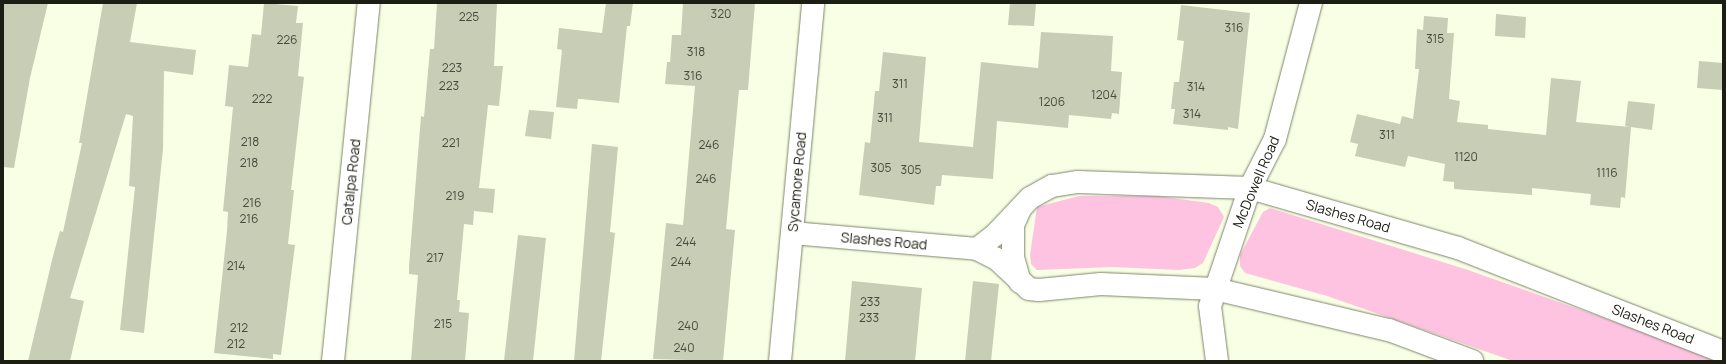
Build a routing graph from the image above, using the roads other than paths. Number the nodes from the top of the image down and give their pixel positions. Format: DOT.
graph roads {
  1 [pos="369,3"];
  2 [pos="813,3"];
  3 [pos="1311,3"];
  4 [pos="1250,188"];
  5 [pos="1021,208"];
  6 [pos="792,233"];
  7 [pos="977,249"];
  8 [pos="1020,282"];
  9 [pos="1215,289"];
  10 [pos="1723,352"];
  11 [pos="333,361"];
  12 [pos="780,361"];
  13 [pos="1217,361"];
  14 [pos="1472,361"];
  1 -- 11 [label="street, Catalpa Road"];
  2 -- 6 [label="street, Sycamore Road"];
  3 -- 4 [label="street, McDowell Road"];
  4 -- 5 [label="street, Slashes Road"];
  4 -- 9 [label="street, McDowell Road"];
  4 -- 10 [label="street, Slashes Road"];
  5 -- 7 [label="street, Slashes Road"];
  5 -- 8 [label="street"];
  6 -- 7 [label="street, Slashes Road"];
  6 -- 12 [label="street, Sycamore Road"];
  7 -- 8 [label="street, Slashes Road"];
  8 -- 9 [label="street, Slashes Road"];
  9 -- 13 [label="street, McDowell Road"];
  9 -- 14 [label="street, Slashes Road"];
}
